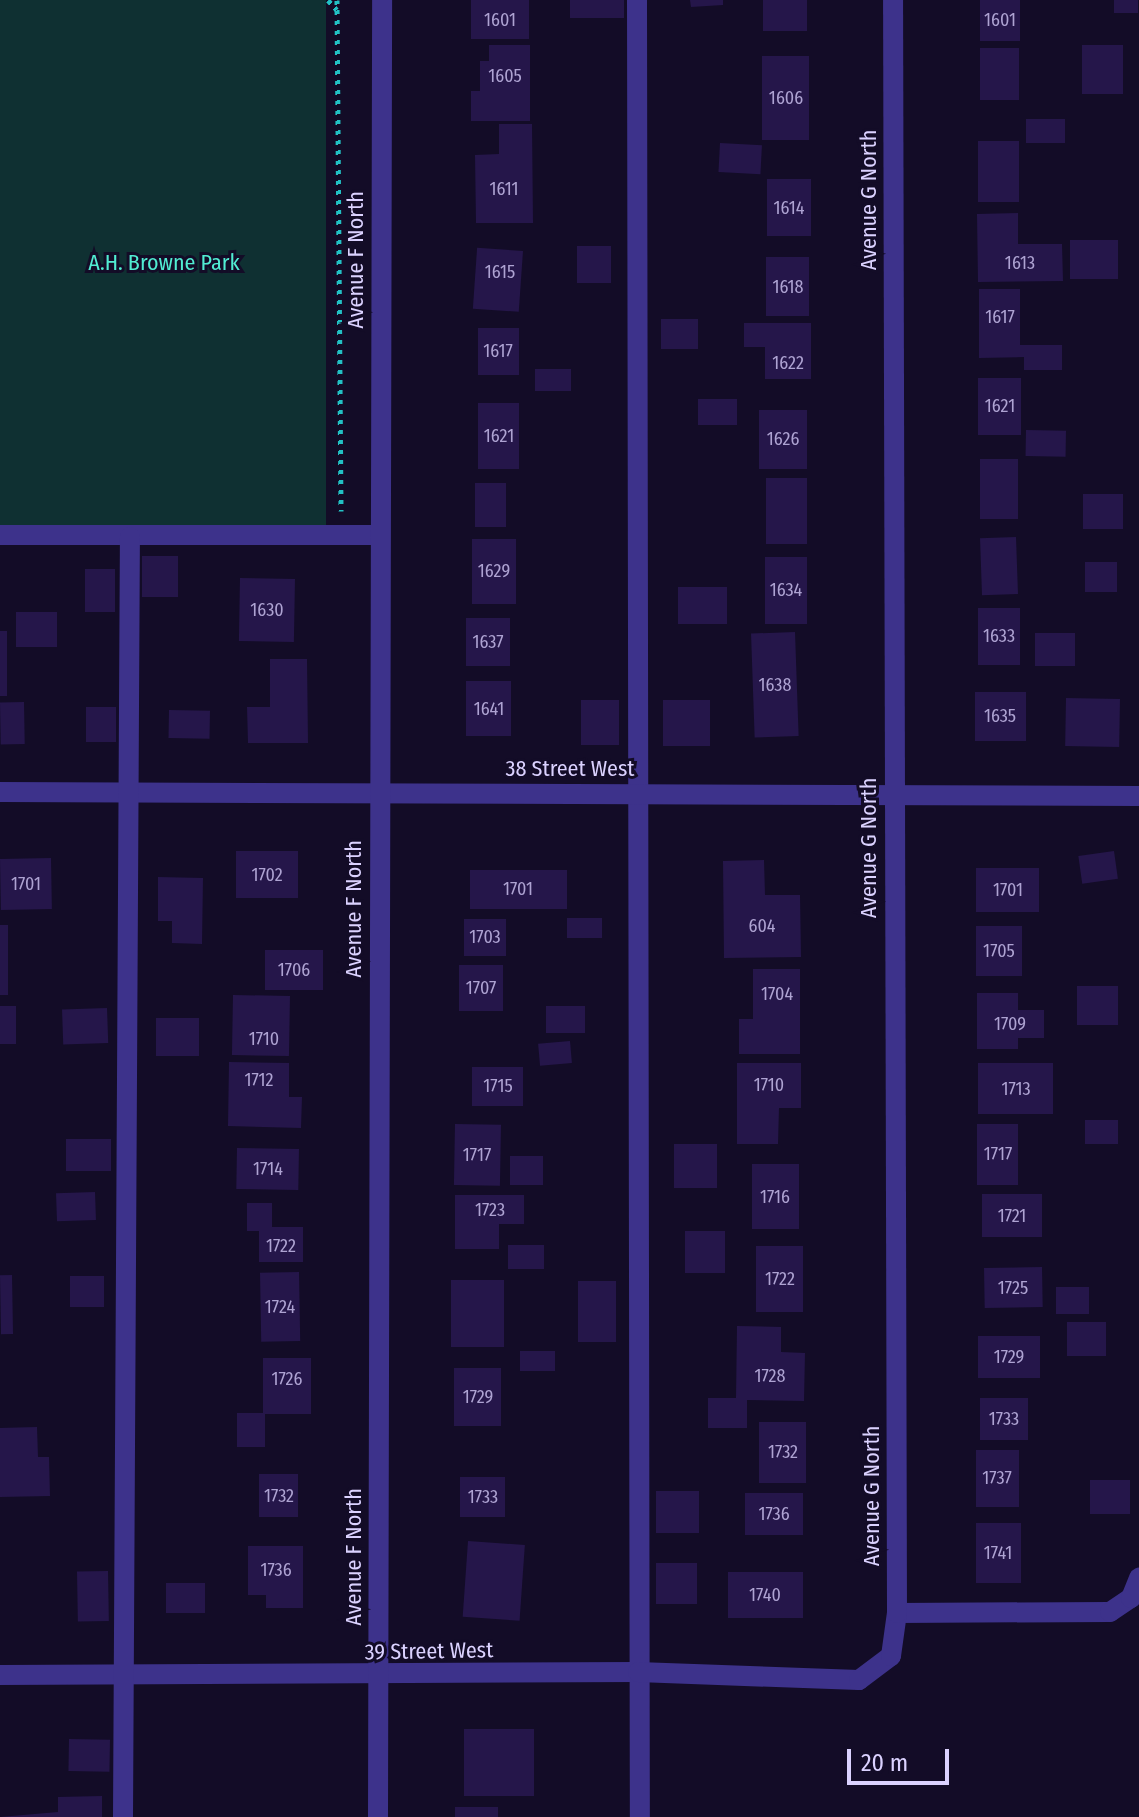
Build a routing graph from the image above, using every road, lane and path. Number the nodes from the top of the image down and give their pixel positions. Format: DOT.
graph roads {
  1 [pos="328,0"];
  2 [pos="337,0"];
  3 [pos="382,0"];
  4 [pos="637,0"];
  5 [pos="893,0"];
  6 [pos="337,10"];
  7 [pos="0,535"];
  8 [pos="378,535"];
  9 [pos="342,536"];
  10 [pos="130,537"];
  11 [pos="129,791"];
  12 [pos="0,792"];
  13 [pos="377,792"];
  14 [pos="639,793"];
  15 [pos="892,795"];
  16 [pos="1139,796"];
  17 [pos="1139,1578"];
  18 [pos="897,1613"];
  19 [pos="638,1672"];
  20 [pos="123,1674"];
  21 [pos="0,1675"];
  22 [pos="378,1676"];
  23 [pos="859,1680"];
  24 [pos="123,1817"];
  25 [pos="378,1817"];
  26 [pos="640,1817"];
  1 -- 6 [label="path"];
  2 -- 6 [label="path"];
  3 -- 8 [label="street, Avenue F North"];
  4 -- 14 [label="street"];
  5 -- 15 [label="street, Avenue G North"];
  6 -- 9 [label="path"];
  7 -- 10 [label="street"];
  8 -- 9 [label="street"];
  8 -- 13 [label="street, Avenue F North"];
  9 -- 10 [label="street"];
  10 -- 11 [label="street"];
  11 -- 12 [label="street, 38 Street West"];
  11 -- 13 [label="street, 38 Street West"];
  11 -- 20 [label="street"];
  13 -- 14 [label="street, 38 Street West"];
  13 -- 22 [label="street, Avenue F North"];
  14 -- 15 [label="street, 38 Street West"];
  14 -- 19 [label="street"];
  15 -- 16 [label="street, 38 Street West"];
  15 -- 18 [label="street, Avenue G North"];
  17 -- 18 [label="street"];
  18 -- 23 [label="street, Avenue G North"];
  19 -- 22 [label="street, 39 Street West"];
  19 -- 23 [label="street, 39 Street West"];
  19 -- 26 [label="street"];
  20 -- 21 [label="street, 39 Street West"];
  20 -- 22 [label="street, 39 Street West"];
  20 -- 24 [label="street"];
  22 -- 25 [label="street, Avenue F North"];
}
